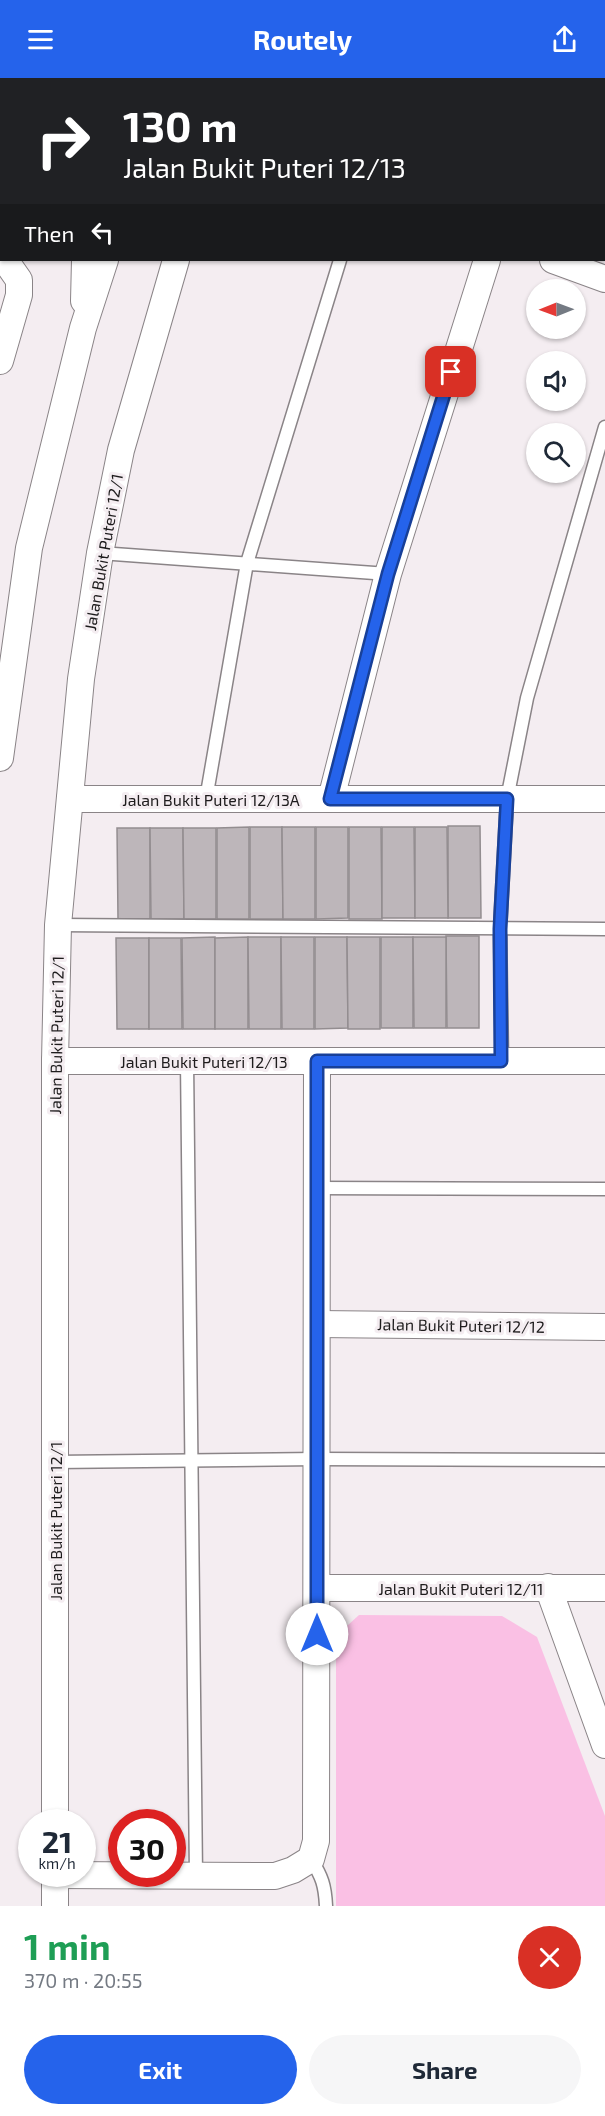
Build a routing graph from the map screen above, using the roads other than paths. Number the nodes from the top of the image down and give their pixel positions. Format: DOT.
graph roads {
  1 [pos="6,261"];
  2 [pos="85,261"];
  3 [pos="105,261"];
  4 [pos="176,261"];
  5 [pos="340,261"];
  6 [pos="487,261"];
  7 [pos="556,261"];
  8 [pos="605,279"];
  9 [pos="83,328"];
  10 [pos="0,361"];
  11 [pos="605,427"];
  12 [pos="100,553"];
  13 [pos="247,562"];
  14 [pos="388,574"];
  15 [pos="0,758"];
  16 [pos="70,799"];
  17 [pos="206,799"];
  18 [pos="330,799"];
  19 [pos="507,799"];
  20 [pos="605,799"];
  21 [pos="58,925"];
  22 [pos="500,929"];
  23 [pos="605,930"];
  24 [pos="55,1061"];
  25 [pos="188,1061"];
  26 [pos="317,1061"];
  27 [pos="501,1061"];
  28 [pos="605,1061"];
  29 [pos="317,1188"];
  30 [pos="605,1189"];
  31 [pos="317,1324"];
  32 [pos="605,1327"];
  33 [pos="317,1458"];
  34 [pos="192,1460"];
  35 [pos="605,1460"];
  36 [pos="55,1462"];
  37 [pos="548,1587"];
  38 [pos="317,1588"];
  39 [pos="605,1588"];
  40 [pos="605,1745"];
  41 [pos="55,1809"];
  42 [pos="311,1859"];
  43 [pos="96,1875"];
  44 [pos="196,1876"];
  45 [pos="55,1887"];
  46 [pos="55,1906"];
  47 [pos="326,1906"];
  1 -- 10 [label="street"];
  2 -- 9 [label="street"];
  3 -- 9 [label="street"];
  4 -- 12 [label="street, Jalan Bukit Puteri 12/1"];
  5 -- 13 [label="lane"];
  6 -- 14 [label="street"];
  7 -- 8 [label="street"];
  9 -- 15 [label="street"];
  11 -- 19 [label="lane"];
  12 -- 13 [label="lane"];
  12 -- 16 [label="street, Jalan Bukit Puteri 12/1"];
  13 -- 14 [label="lane"];
  13 -- 17 [label="lane"];
  14 -- 18 [label="street"];
  16 -- 17 [label="street, Jalan Bukit Puteri 12/13A"];
  16 -- 21 [label="street, Jalan Bukit Puteri 12/1"];
  17 -- 18 [label="street, Jalan Bukit Puteri 12/13A"];
  18 -- 19 [label="street, Jalan Bukit Puteri 12/13A"];
  19 -- 20 [label="street, Jalan Bukit Puteri 12/13A"];
  19 -- 22 [label="lane"];
  21 -- 22 [label="lane"];
  21 -- 24 [label="street, Jalan Bukit Puteri 12/1"];
  22 -- 23 [label="lane"];
  22 -- 27 [label="lane"];
  24 -- 25 [label="street, Jalan Bukit Puteri 12/13"];
  24 -- 36 [label="street, Jalan Bukit Puteri 12/1"];
  25 -- 26 [label="street, Jalan Bukit Puteri 12/13"];
  25 -- 34 [label="lane"];
  26 -- 27 [label="street, Jalan Bukit Puteri 12/13"];
  26 -- 29 [label="street"];
  27 -- 28 [label="street, Jalan Bukit Puteri 12/13"];
  29 -- 30 [label="lane"];
  29 -- 31 [label="street"];
  31 -- 32 [label="street, Jalan Bukit Puteri 12/12"];
  31 -- 33 [label="street"];
  33 -- 34 [label="lane"];
  33 -- 35 [label="lane"];
  33 -- 38 [label="street"];
  34 -- 36 [label="lane"];
  34 -- 44 [label="lane"];
  36 -- 41 [label="street, Jalan Bukit Puteri 12/1"];
  37 -- 38 [label="street, Jalan Bukit Puteri 12/11"];
  37 -- 39 [label="street, Jalan Bukit Puteri 12/11"];
  37 -- 40 [label="street"];
  38 -- 42 [label="street"];
  42 -- 44 [label="street"];
  42 -- 47 [label="lane"];
  43 -- 44 [label="street"];
  45 -- 46 [label="street"];
}
